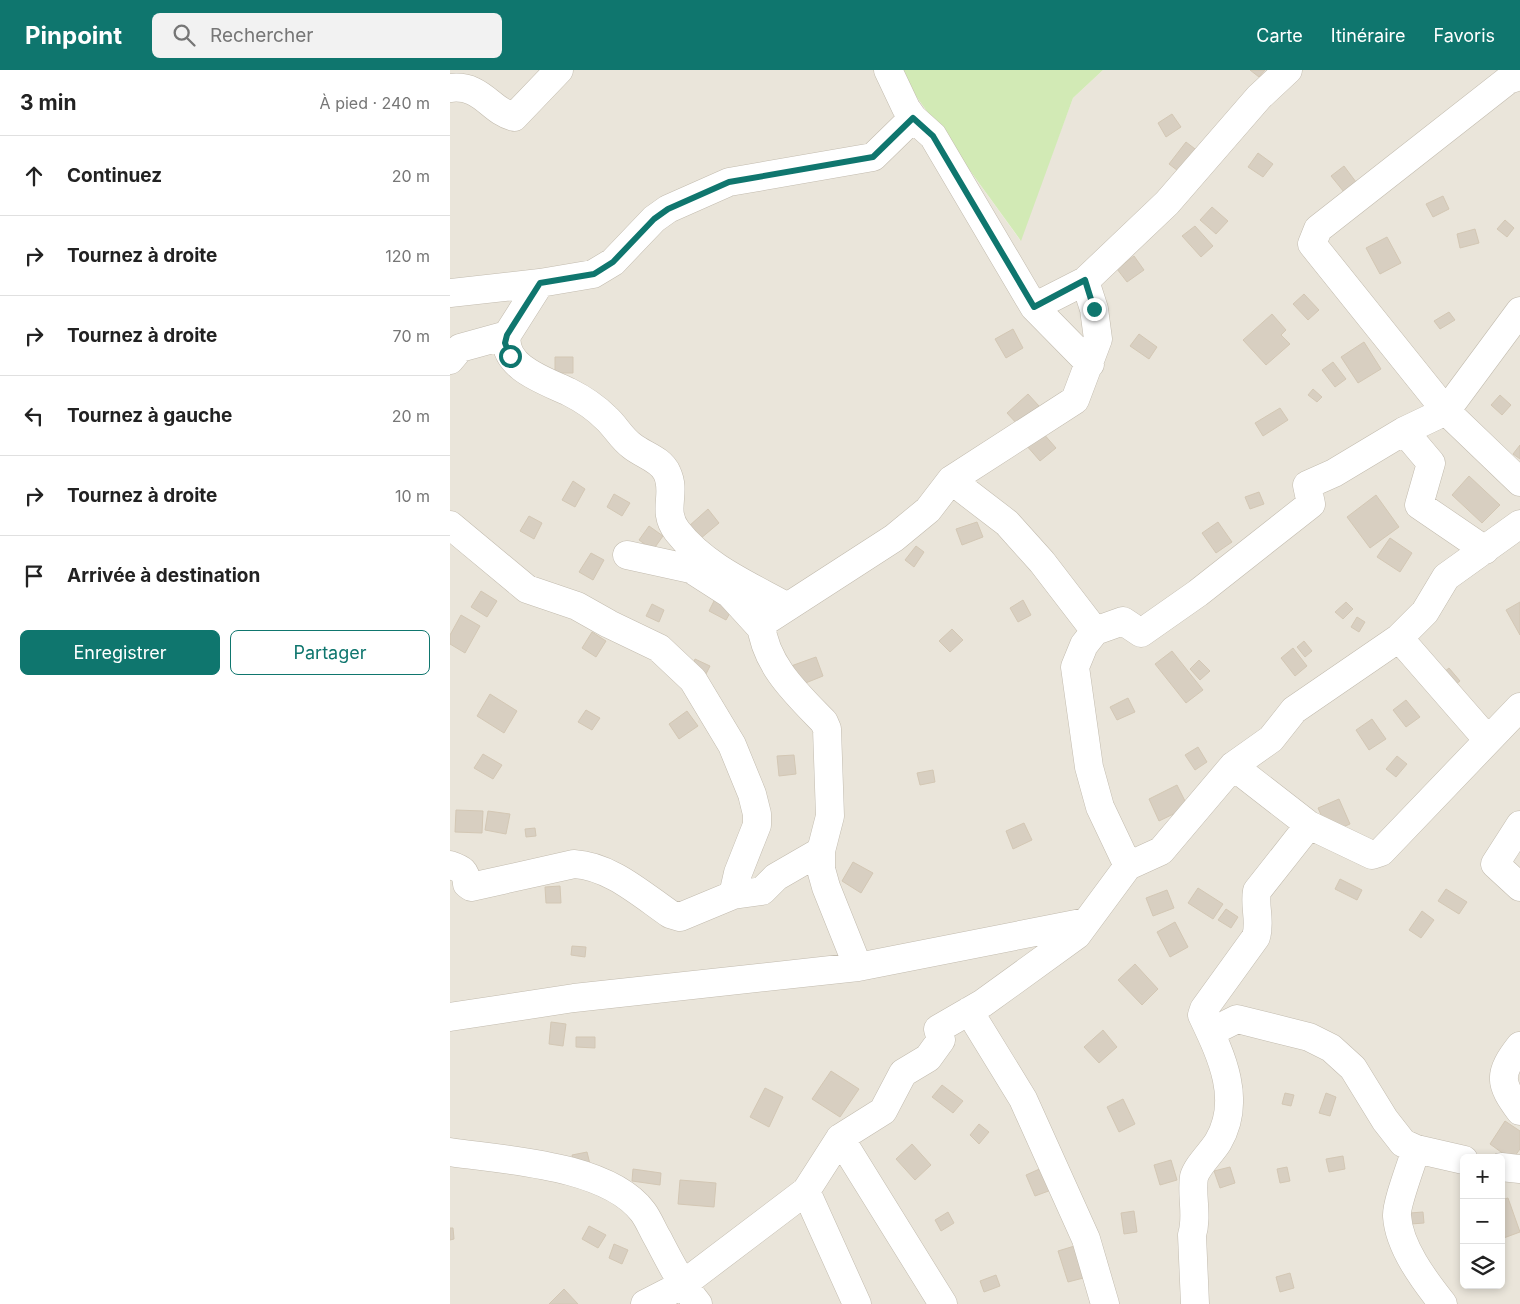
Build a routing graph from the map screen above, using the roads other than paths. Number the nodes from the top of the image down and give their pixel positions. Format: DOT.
graph roads {
  1 [pos="559,70"];
  2 [pos="888,70"];
  3 [pos="1288,70"];
  4 [pos="1520,76"];
  5 [pos="450,88"];
  6 [pos="913,118"];
  7 [pos="1085,280"];
  8 [pos="540,283"];
  9 [pos="452,293"];
  10 [pos="1034,307"];
  11 [pos="1520,311"];
  12 [pos="507,335"];
  13 [pos="450,360"];
  14 [pos="1090,364"];
  15 [pos="1446,411"];
  16 [pos="1404,432"];
  17 [pos="951,480"];
  18 [pos="1520,482"];
  19 [pos="1520,524"];
  20 [pos="453,536"];
  21 [pos="1485,550"];
  22 [pos="627,555"];
  23 [pos="786,606"];
  24 [pos="761,628"];
  25 [pos="1096,631"];
  26 [pos="1399,638"];
  27 [pos="1520,707"];
  28 [pos="1487,739"];
  29 [pos="1233,766"];
  30 [pos="1309,825"];
  31 [pos="1520,825"];
  32 [pos="821,851"];
  33 [pos="450,865"];
  34 [pos="1128,866"];
  35 [pos="1520,887"];
  36 [pos="733,895"];
  37 [pos="1086,922"];
  38 [pos="858,967"];
  39 [pos="969,1011"];
  40 [pos="450,1017"];
  41 [pos="1210,1032"];
  42 [pos="1520,1046"];
  43 [pos="1520,1111"];
  44 [pos="840,1138"];
  45 [pos="1416,1149"];
  46 [pos="450,1152"];
  47 [pos="1460,1159"];
  48 [pos="1505,1167"];
  49 [pos="1520,1169"];
  50 [pos="806,1191"];
  51 [pos="690,1294"];
  52 [pos="645,1304"];
  53 [pos="857,1304"];
  54 [pos="943,1304"];
  55 [pos="1105,1304"];
  56 [pos="1195,1304"];
  57 [pos="1443,1304"];
  1 -- 5 [label="street"];
  2 -- 6 [label="street"];
  3 -- 7 [label="street"];
  4 -- 15 [label="street"];
  6 -- 8 [label="street"];
  6 -- 10 [label="street"];
  7 -- 10 [label="street"];
  7 -- 14 [label="street"];
  8 -- 9 [label="street"];
  8 -- 12 [label="street"];
  10 -- 14 [label="street"];
  11 -- 15 [label="street"];
  12 -- 13 [label="street"];
  12 -- 23 [label="street"];
  14 -- 17 [label="street"];
  15 -- 16 [label="street"];
  15 -- 18 [label="street"];
  16 -- 21 [label="street"];
  16 -- 25 [label="street"];
  17 -- 23 [label="street"];
  17 -- 25 [label="street"];
  19 -- 21 [label="street"];
  20 -- 36 [label="street"];
  21 -- 26 [label="street"];
  22 -- 24 [label="street"];
  23 -- 24 [label="street"];
  24 -- 32 [label="street"];
  25 -- 34 [label="street"];
  26 -- 28 [label="street"];
  26 -- 29 [label="street"];
  27 -- 28 [label="street"];
  28 -- 30 [label="street"];
  29 -- 30 [label="street"];
  29 -- 34 [label="street"];
  30 -- 41 [label="street"];
  31 -- 35 [label="street"];
  32 -- 36 [label="street"];
  32 -- 38 [label="street"];
  33 -- 36 [label="street"];
  34 -- 37 [label="street"];
  37 -- 38 [label="street"];
  37 -- 39 [label="street"];
  38 -- 40 [label="street"];
  39 -- 44 [label="street"];
  39 -- 55 [label="street"];
  41 -- 45 [label="street"];
  41 -- 56 [label="street"];
  42 -- 43 [label="street"];
  44 -- 50 [label="street"];
  44 -- 54 [label="street"];
  45 -- 47 [label="street"];
  45 -- 57 [label="street"];
  46 -- 51 [label="street"];
  48 -- 49 [label="street"];
  50 -- 51 [label="street"];
  50 -- 53 [label="street"];
  51 -- 52 [label="street"];
}
